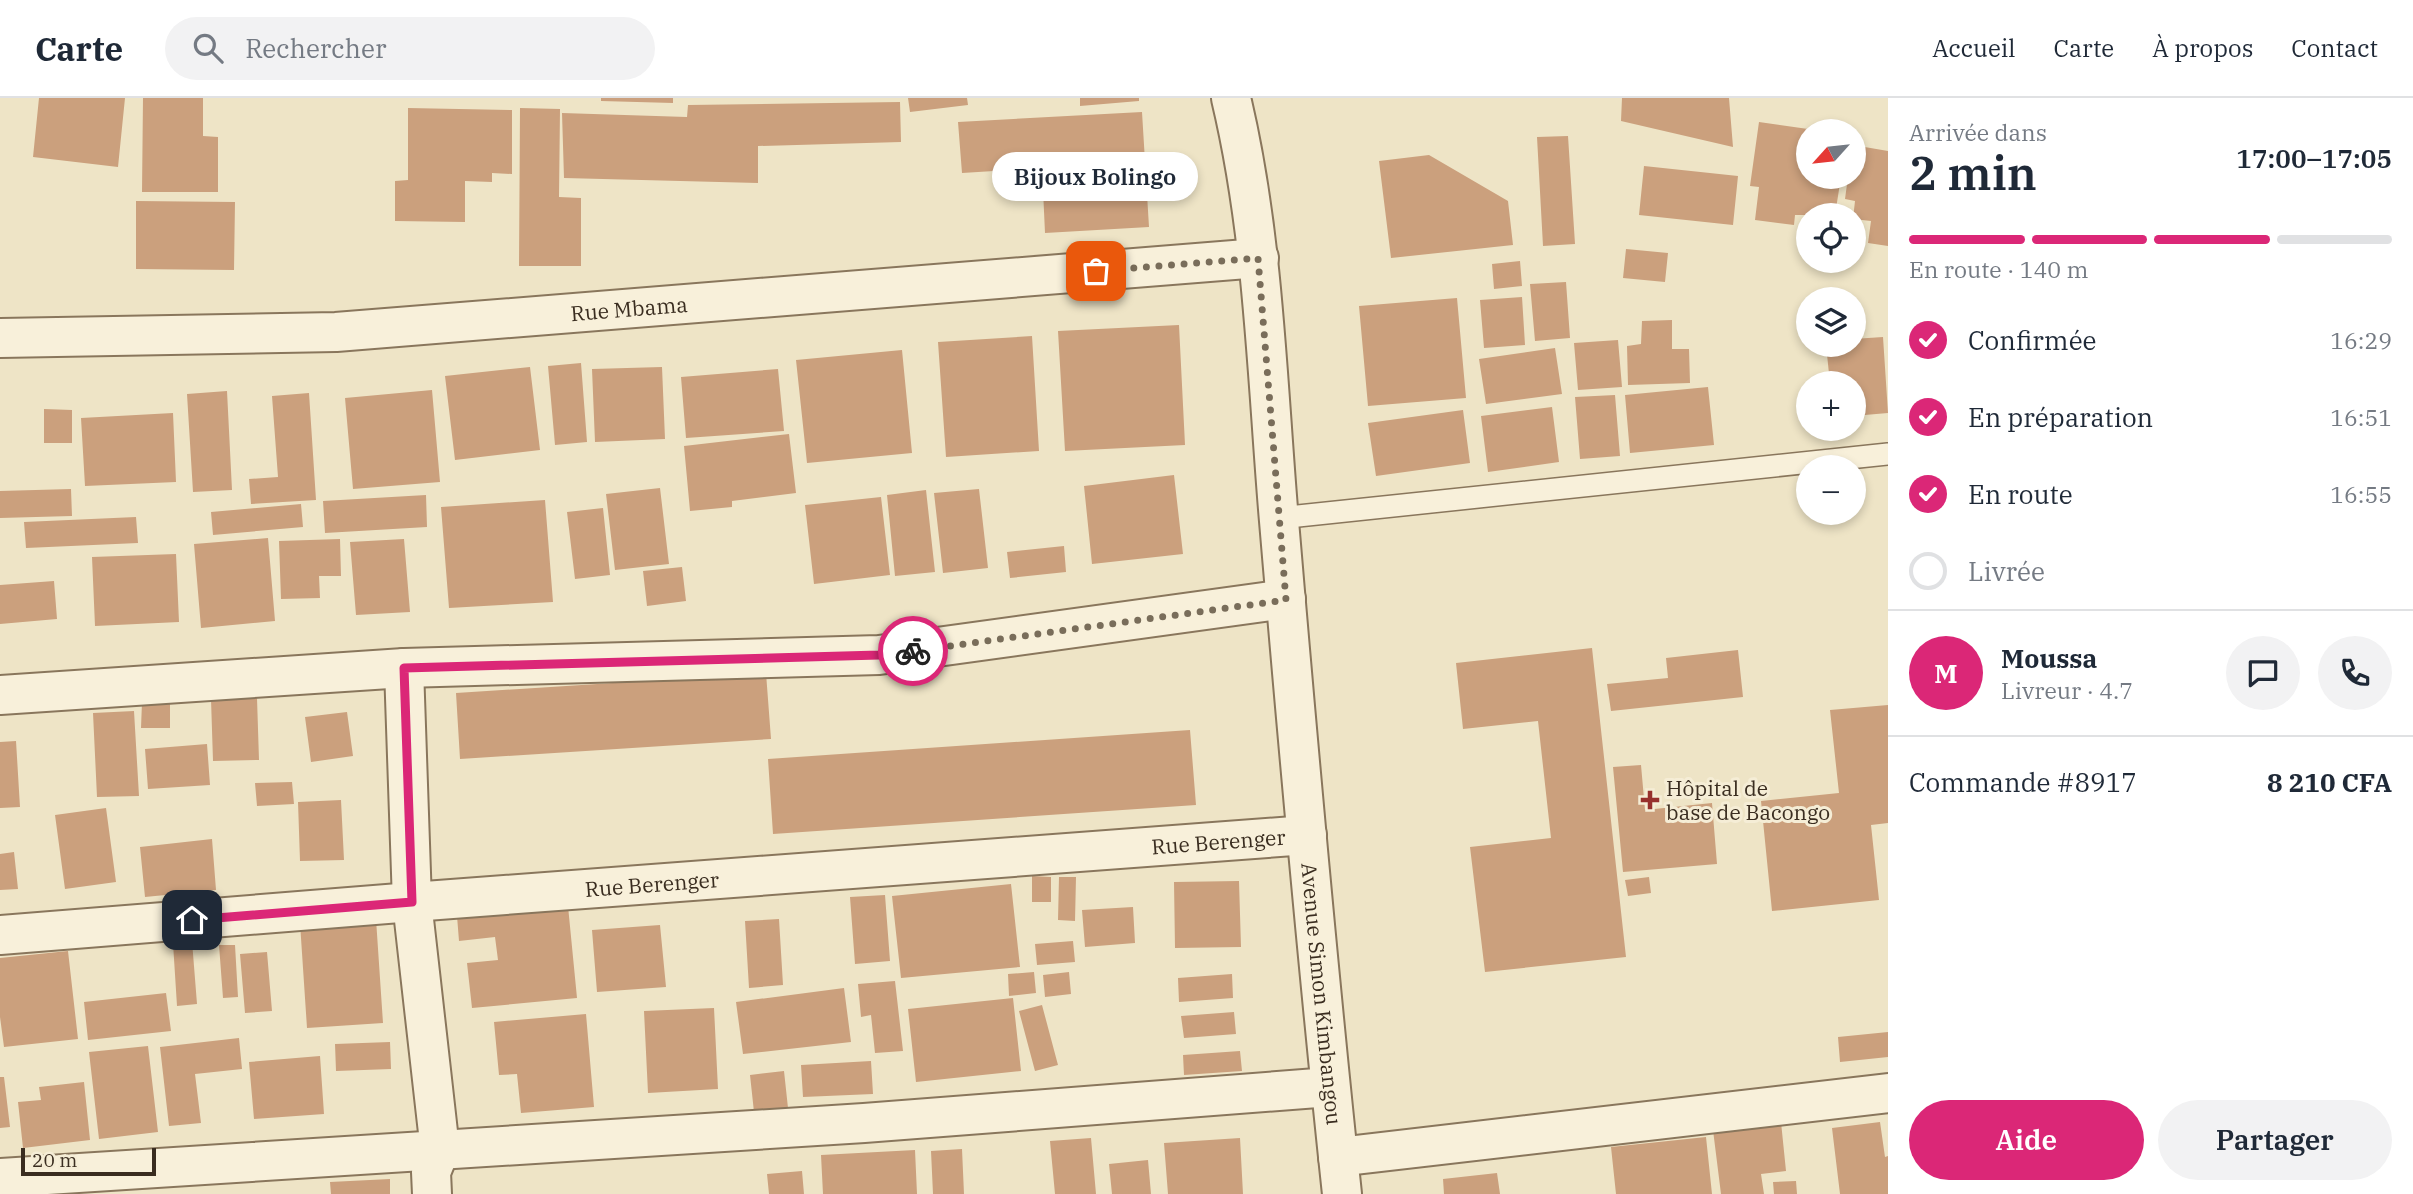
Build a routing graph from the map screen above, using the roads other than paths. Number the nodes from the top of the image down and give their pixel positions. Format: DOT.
graph roads {
  1 [pos="1236,107"];
  2 [pos="1258,258"];
  3 [pos="0,338"];
  4 [pos="1888,454"];
  5 [pos="1279,518"];
  6 [pos="1286,600"];
  7 [pos="404,668"];
  8 [pos="0,695"];
  9 [pos="1307,835"];
  10 [pos="412,902"];
  11 [pos="0,935"];
  12 [pos="1330,1087"];
  13 [pos="1888,1093"];
  14 [pos="440,1150"];
  15 [pos="1338,1157"];
  16 [pos="0,1178"];
  17 [pos="432,1194"];
  18 [pos="1342,1194"];
  1 -- 2 [label="street, Avenue Simon Kimbangou"];
  2 -- 3 [label="street, Rue Mbama"];
  2 -- 5 [label="street, Avenue Simon Kimbangou"];
  4 -- 5 [label="lane"];
  5 -- 6 [label="street, Avenue Simon Kimbangou"];
  6 -- 7 [label="street"];
  6 -- 9 [label="street, Avenue Simon Kimbangou"];
  7 -- 8 [label="street"];
  7 -- 10 [label="street"];
  9 -- 10 [label="street, Rue Berenger"];
  9 -- 12 [label="street, Avenue Simon Kimbangou"];
  10 -- 11 [label="street, Rue Berenger"];
  10 -- 14 [label="street"];
  12 -- 14 [label="street"];
  12 -- 15 [label="street, Avenue Simon Kimbangou"];
  13 -- 15 [label="street"];
  14 -- 16 [label="street"];
  14 -- 17 [label="street"];
  15 -- 18 [label="street, Avenue Simon Kimbangou"];
}
